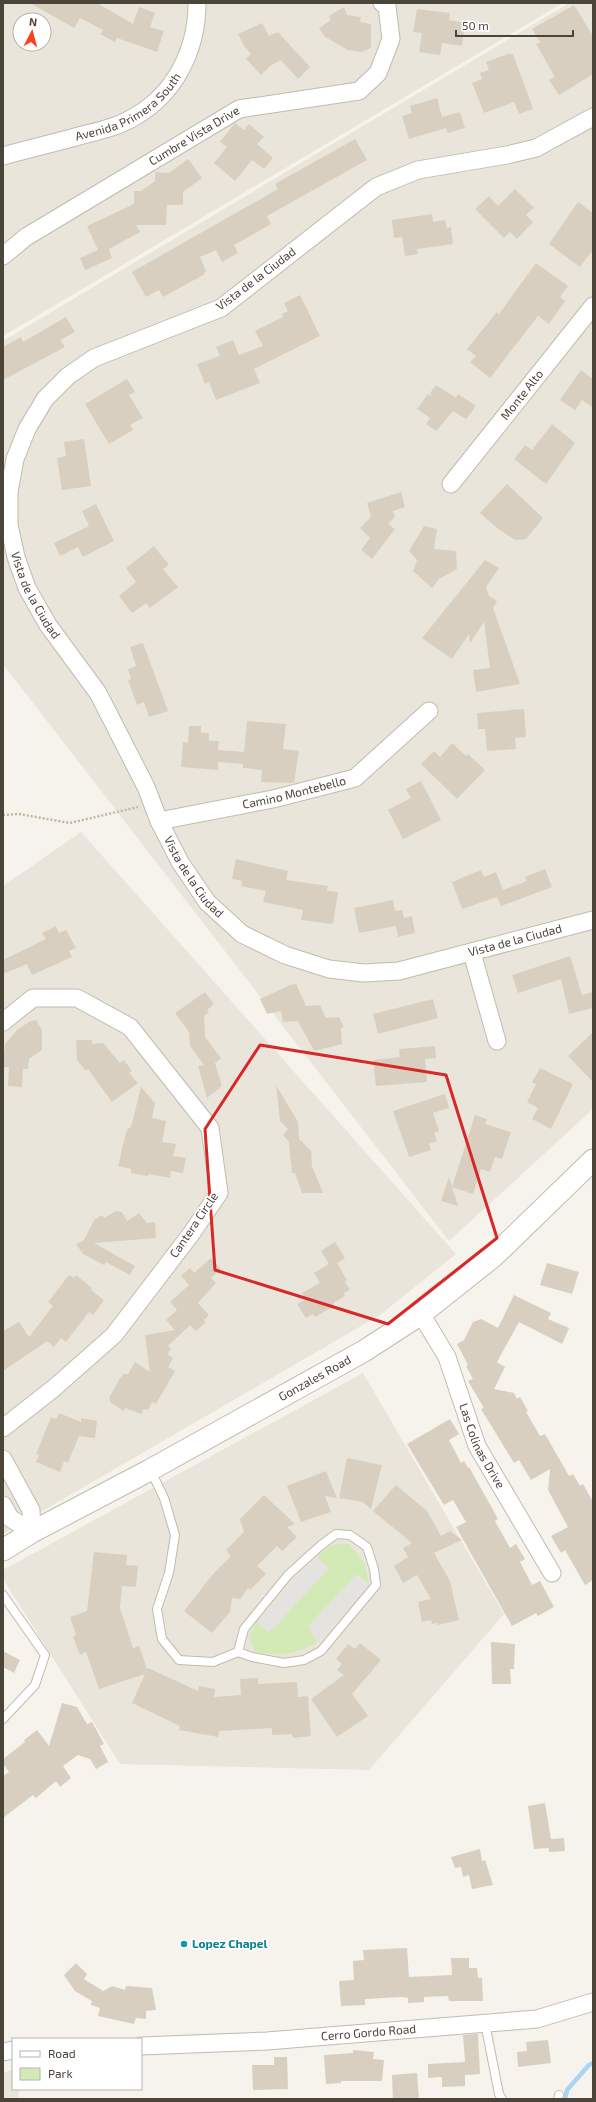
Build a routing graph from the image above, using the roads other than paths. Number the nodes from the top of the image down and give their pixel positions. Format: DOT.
graph roads {
  1 [pos="197,3"];
  2 [pos="382,3"];
  3 [pos="593,118"];
  4 [pos="3,156"];
  5 [pos="3,256"];
  6 [pos="593,306"];
  7 [pos="451,484"];
  8 [pos="429,711"];
  9 [pos="159,821"];
  10 [pos="593,920"];
  11 [pos="472,954"];
  12 [pos="3,1022"];
  13 [pos="497,1041"];
  14 [pos="593,1160"];
  15 [pos="421,1314"];
  16 [pos="3,1428"];
  17 [pos="3,1459"];
  18 [pos="150,1470"];
  19 [pos="3,1505"];
  20 [pos="32,1532"];
  21 [pos="3,1550"];
  22 [pos="552,1573"];
  23 [pos="3,1595"];
  24 [pos="238,1652"];
  25 [pos="3,1719"];
  26 [pos="593,2002"];
  27 [pos="486,2023"];
  28 [pos="142,2046"];
  29 [pos="502,2099"];
  1 -- 4 [label="street, Avenida Primera South"];
  2 -- 5 [label="street, Cumbre Vista Drive"];
  3 -- 9 [label="street, Vista de la Ciudad"];
  6 -- 7 [label="street, Monte Alto"];
  8 -- 9 [label="street, Camino Montebello"];
  9 -- 11 [label="street, Vista de la Ciudad"];
  10 -- 11 [label="street, Vista de la Ciudad"];
  11 -- 13 [label="street"];
  12 -- 16 [label="street, Cantera Circle"];
  14 -- 15 [label="street, Gonzales Road"];
  15 -- 18 [label="street, Gonzales Road"];
  15 -- 22 [label="street, Las Colinas Drive"];
  17 -- 20 [label="street"];
  18 -- 20 [label="street, Gonzales Road"];
  18 -- 24 [label="lane"];
  19 -- 20 [label="street"];
  20 -- 21 [label="street, Gonzales Road"];
  23 -- 25 [label="lane"];
  24 -- 24 [label="lane"];
  26 -- 27 [label="street, Cerro Gordo Road"];
  27 -- 28 [label="street, Cerro Gordo Road"];
  27 -- 29 [label="lane"];
}
